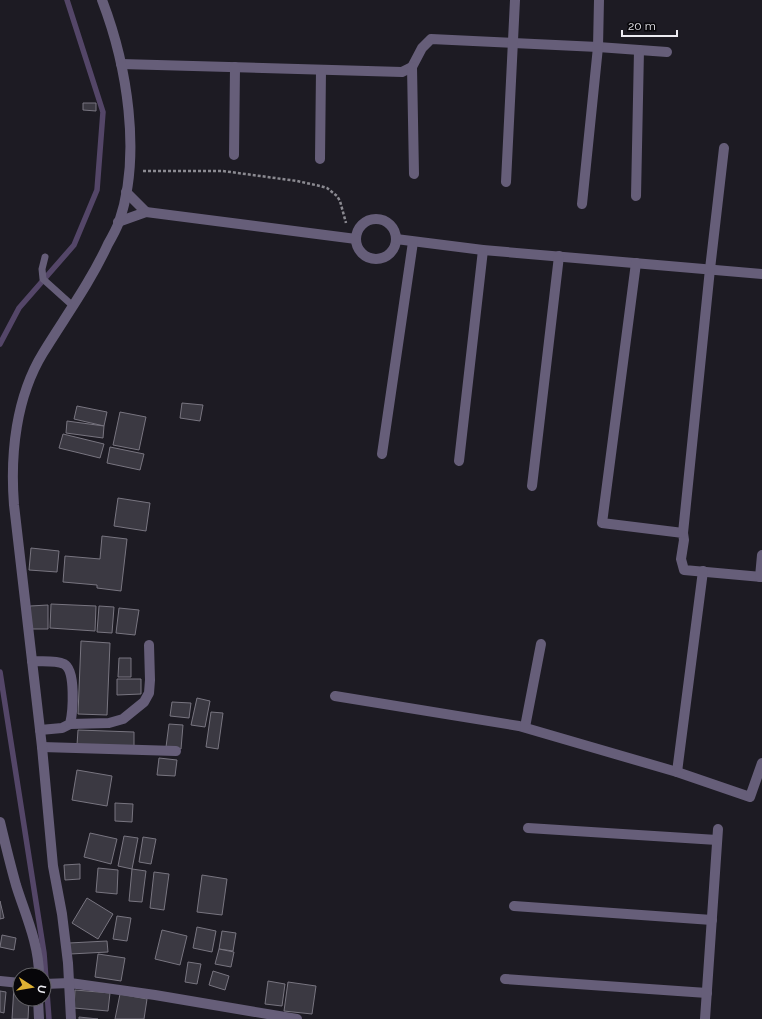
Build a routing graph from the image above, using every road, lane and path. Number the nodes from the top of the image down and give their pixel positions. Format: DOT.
graph roads {
  1 [pos="102,0"];
  2 [pos="515,0"];
  3 [pos="600,0"];
  4 [pos="513,43"];
  5 [pos="598,47"];
  6 [pos="639,50"];
  7 [pos="667,52"];
  8 [pos="121,64"];
  9 [pos="235,67"];
  10 [pos="412,67"];
  11 [pos="321,70"];
  12 [pos="724,148"];
  13 [pos="234,156"];
  14 [pos="320,159"];
  15 [pos="129,172"];
  16 [pos="414,174"];
  17 [pos="506,182"];
  18 [pos="126,192"];
  19 [pos="636,196"];
  20 [pos="582,204"];
  21 [pos="146,212"];
  22 [pos="118,222"];
  23 [pos="357,237"];
  24 [pos="396,239"];
  25 [pos="413,242"];
  26 [pos="483,250"];
  27 [pos="559,256"];
  28 [pos="45,258"];
  29 [pos="636,263"];
  30 [pos="710,269"];
  31 [pos="762,274"];
  32 [pos="74,306"];
  33 [pos="382,454"];
  34 [pos="459,460"];
  35 [pos="532,486"];
  36 [pos="683,532"];
  37 [pos="762,555"];
  38 [pos="703,571"];
  39 [pos="761,577"];
  40 [pos="542,644"];
  41 [pos="149,645"];
  42 [pos="32,661"];
  43 [pos="335,696"];
  44 [pos="70,724"];
  45 [pos="525,727"];
  46 [pos="40,730"];
  47 [pos="42,747"];
  48 [pos="176,751"];
  49 [pos="762,763"];
  50 [pos="677,772"];
  51 [pos="0,822"];
  52 [pos="528,828"];
  53 [pos="514,906"];
  54 [pos="712,920"];
  55 [pos="38,967"];
  56 [pos="505,979"];
  57 [pos="0,981"];
  58 [pos="12,982"];
  59 [pos="65,983"];
  60 [pos="52,984"];
  61 [pos="707,993"];
  62 [pos="38,1007"];
  63 [pos="39,1019"];
  64 [pos="71,1019"];
  65 [pos="297,1019"];
  66 [pos="705,1019"];
  1 -- 8 [label="street"];
  2 -- 4 [label="street"];
  3 -- 5 [label="street"];
  4 -- 5 [label="street"];
  4 -- 10 [label="street"];
  4 -- 17 [label="street"];
  5 -- 6 [label="street"];
  5 -- 20 [label="street"];
  6 -- 7 [label="street"];
  6 -- 19 [label="street"];
  8 -- 9 [label="street"];
  8 -- 15 [label="street"];
  9 -- 11 [label="street"];
  9 -- 13 [label="street"];
  10 -- 11 [label="street"];
  10 -- 16 [label="street"];
  11 -- 14 [label="street"];
  12 -- 30 [label="street"];
  15 -- 18 [label="street"];
  15 -- 23 [label="path"];
  18 -- 21 [label="street"];
  18 -- 22 [label="street"];
  21 -- 22 [label="street"];
  21 -- 23 [label="street"];
  22 -- 32 [label="street"];
  23 -- 24 [label="street"];
  23 -- 24 [label="street"];
  24 -- 25 [label="street"];
  25 -- 26 [label="street"];
  25 -- 33 [label="street"];
  26 -- 27 [label="street"];
  26 -- 34 [label="street"];
  27 -- 29 [label="street"];
  27 -- 35 [label="street"];
  28 -- 32 [label="lane"];
  29 -- 30 [label="street"];
  29 -- 36 [label="street"];
  30 -- 31 [label="street"];
  30 -- 36 [label="street"];
  32 -- 42 [label="street"];
  36 -- 38 [label="street"];
  37 -- 39 [label="street"];
  38 -- 39 [label="street"];
  38 -- 50 [label="street"];
  40 -- 45 [label="street"];
  41 -- 44 [label="street"];
  42 -- 44 [label="street"];
  42 -- 46 [label="street"];
  43 -- 45 [label="street"];
  44 -- 46 [label="street"];
  45 -- 50 [label="street"];
  46 -- 47 [label="street"];
  47 -- 48 [label="street"];
  47 -- 59 [label="street"];
  49 -- 50 [label="street"];
  51 -- 55 [label="street"];
  52 -- 54 [label="street"];
  53 -- 54 [label="street"];
  54 -- 61 [label="street"];
  56 -- 61 [label="street"];
  57 -- 58 [label="street"];
  59 -- 60 [label="street"];
  59 -- 64 [label="street"];
  59 -- 65 [label="street"];
  61 -- 66 [label="street"];
  62 -- 63 [label="street"];
}
